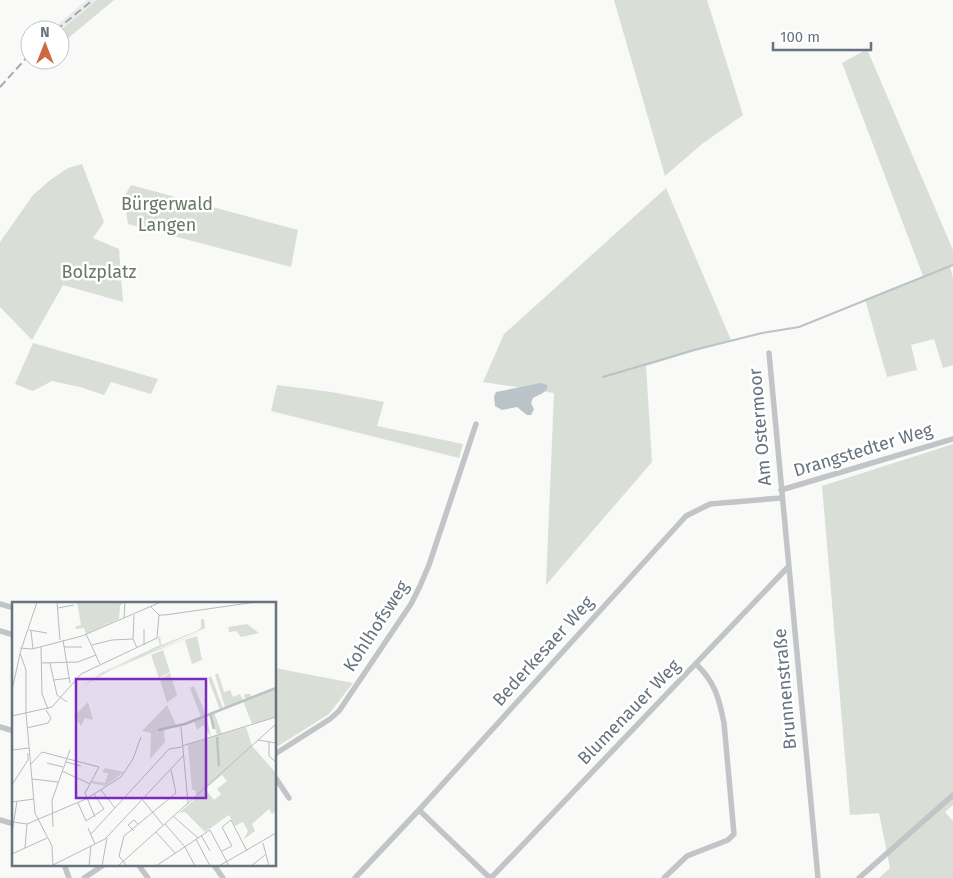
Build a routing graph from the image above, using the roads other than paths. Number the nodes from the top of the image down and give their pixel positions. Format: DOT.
graph roads {
  1 [pos="769,353"];
  2 [pos="476,424"];
  3 [pos="953,439"];
  4 [pos="781,490"];
  5 [pos="782,498"];
  6 [pos="788,567"];
  7 [pos="696,664"];
  8 [pos="276,753"];
  9 [pos="276,778"];
  10 [pos="953,795"];
  11 [pos="289,798"];
  12 [pos="419,810"];
  13 [pos="102,866"];
  14 [pos="139,866"];
  15 [pos="214,866"];
  16 [pos="84,878"];
  17 [pos="148,878"];
  18 [pos="223,878"];
  19 [pos="355,878"];
  20 [pos="491,878"];
  21 [pos="664,878"];
  22 [pos="818,878"];
  23 [pos="859,878"];
  1 -- 4 [label="street, Am Ostermoor"];
  2 -- 8 [label="street, Kohlhofsweg"];
  3 -- 4 [label="street, Drangstedter Weg"];
  4 -- 5 [label="street, Am Ostermoor"];
  5 -- 6 [label="street, Brunnenstraße"];
  5 -- 12 [label="street, Bederkesaer Weg"];
  6 -- 7 [label="street, Blumenauer Weg"];
  6 -- 22 [label="street, Brunnenstraße"];
  7 -- 20 [label="street, Blumenauer Weg"];
  7 -- 21 [label="street"];
  9 -- 11 [label="street"];
  10 -- 23 [label="street"];
  12 -- 19 [label="street, Bederkesaer Weg"];
  12 -- 20 [label="street"];
  13 -- 16 [label="street"];
  14 -- 17 [label="street"];
  15 -- 18 [label="street"];
}
